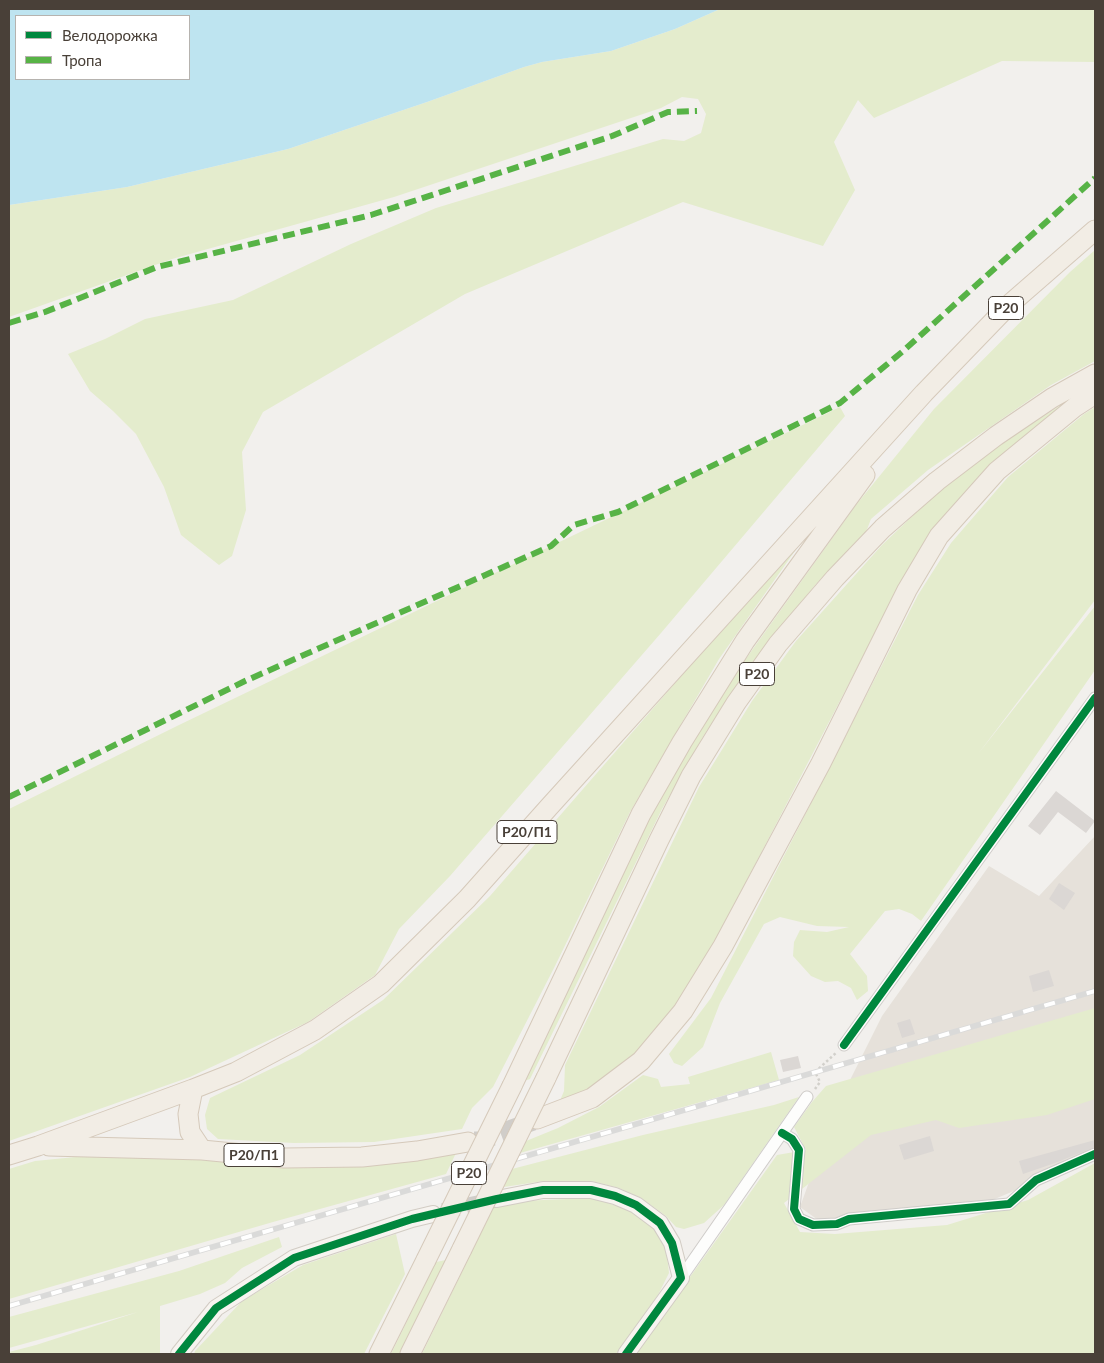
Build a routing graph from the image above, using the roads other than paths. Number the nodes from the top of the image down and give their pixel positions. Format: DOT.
graph roads {
  1 [pos="1095,230"];
  2 [pos="1095,374"];
  3 [pos="924,393"];
  4 [pos="1095,394"];
  5 [pos="1095,698"];
  6 [pos="844,1045"];
  7 [pos="193,1089"];
  8 [pos="807,1097"];
  9 [pos="537,1119"];
  10 [pos="782,1133"];
  11 [pos="468,1142"];
  12 [pos="38,1146"];
  13 [pos="202,1150"];
  14 [pos="1095,1154"];
  15 [pos="9,1155"];
  16 [pos="497,1199"];
  17 [pos="433,1214"];
  18 [pos="681,1278"];
  19 [pos="180,1354"];
  20 [pos="379,1354"];
  21 [pos="410,1354"];
  22 [pos="626,1354"];
  1 -- 3 [label="main road, Р20"];
  2 -- 21 [label="main road, Р20, bridge"];
  3 -- 7 [label="main road, Р20/П1"];
  3 -- 20 [label="main road, Р20, bridge"];
  4 -- 9 [label="main road"];
  5 -- 6 [label="street"];
  7 -- 12 [label="main road, Р20/П1"];
  7 -- 13 [label="main road, Р20/П1"];
  8 -- 10 [label="street"];
  10 -- 14 [label="street"];
  10 -- 18 [label="street"];
  11 -- 13 [label="main road, Р20/П1"];
  12 -- 13 [label="main road, Р20/П1"];
  12 -- 15 [label="main road, Р20/П1"];
  16 -- 18 [label="street"];
  17 -- 19 [label="street"];
  18 -- 22 [label="street"];
}
